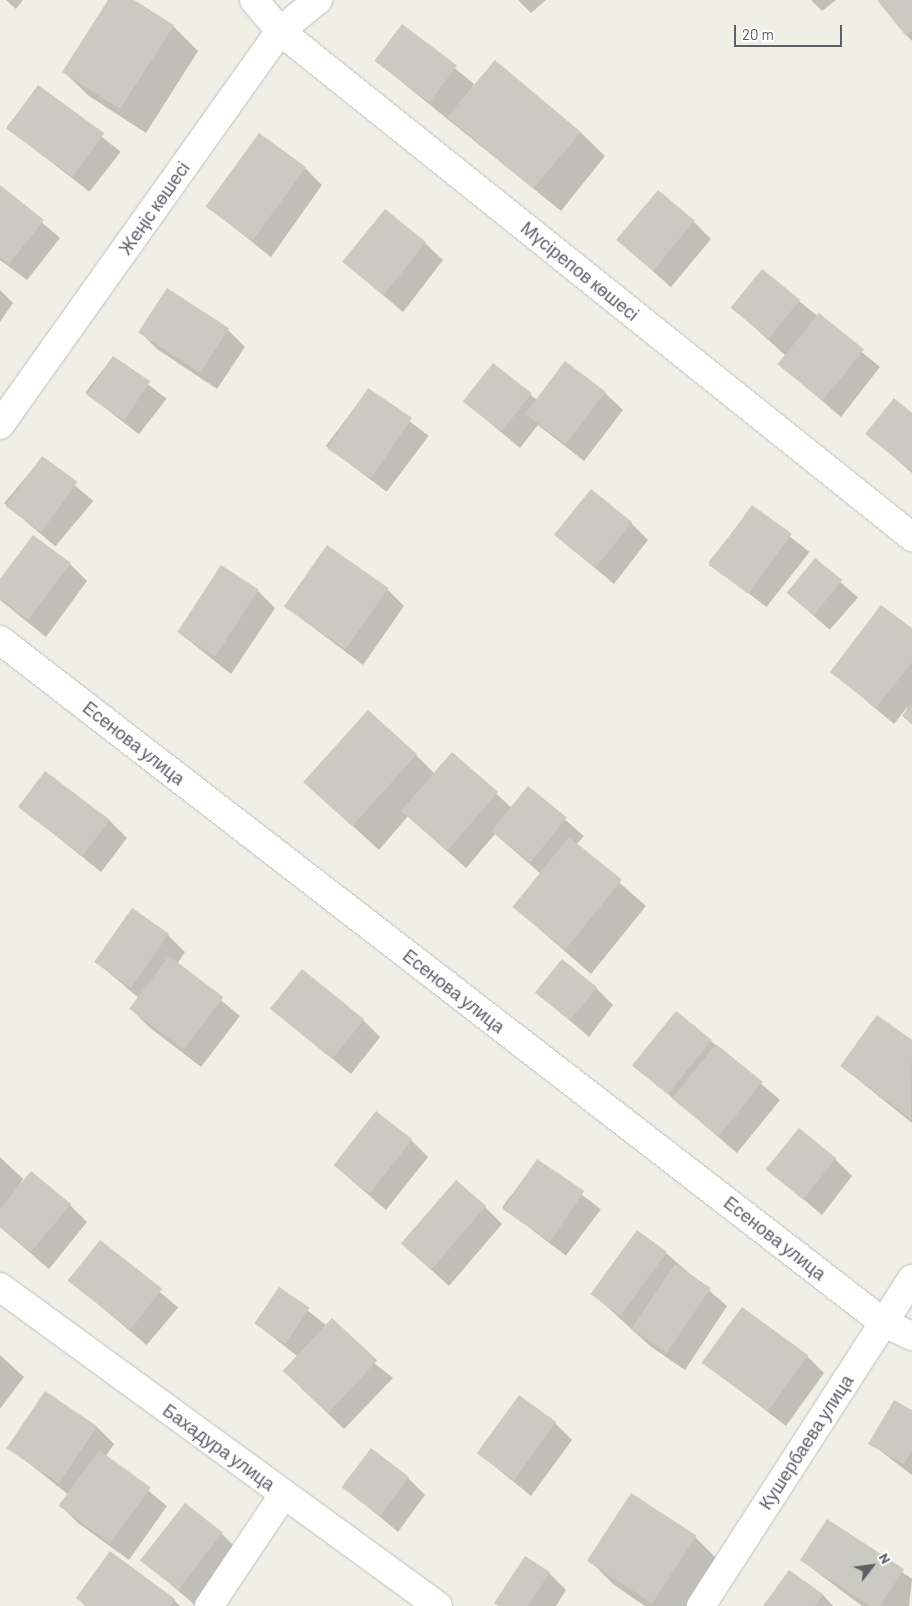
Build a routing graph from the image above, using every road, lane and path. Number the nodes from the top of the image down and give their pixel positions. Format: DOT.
graph roads {
  1 [pos="254,0"];
  2 [pos="318,0"];
  3 [pos="280,31"];
  4 [pos="0,425"];
  5 [pos="912,537"];
  6 [pos="0,640"];
  7 [pos="912,1279"];
  8 [pos="0,1287"];
  9 [pos="884,1322"];
  10 [pos="912,1336"];
  11 [pos="284,1494"];
  12 [pos="209,1606"];
  13 [pos="438,1606"];
  14 [pos="700,1606"];
  1 -- 3 [label="street, Мүсірепов көшесі"];
  2 -- 3 [label="street, Жеңіс көшесі"];
  3 -- 4 [label="street, Жеңіс көшесі"];
  3 -- 5 [label="street, Мүсірепов көшесі"];
  6 -- 9 [label="street, Есенова улица"];
  7 -- 9 [label="street, Кушербаева улица"];
  8 -- 11 [label="street, Бахадура улица"];
  9 -- 10 [label="street, Есенова улица"];
  9 -- 14 [label="street, Кушербаева улица"];
  11 -- 12 [label="street"];
  11 -- 13 [label="street, Бахадура улица"];
}
